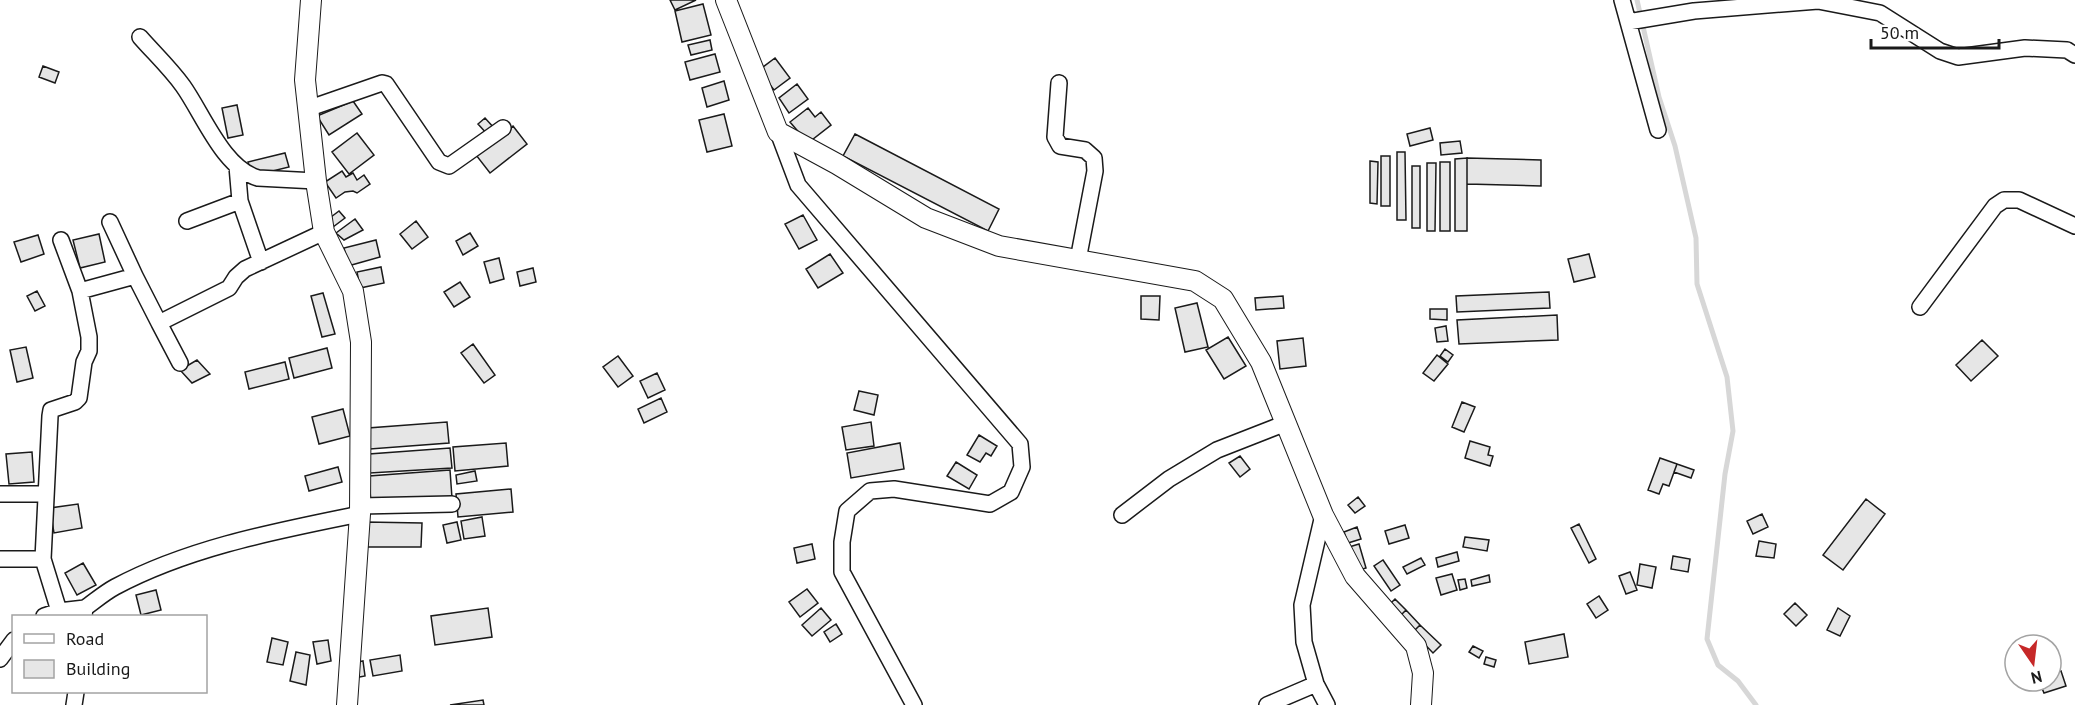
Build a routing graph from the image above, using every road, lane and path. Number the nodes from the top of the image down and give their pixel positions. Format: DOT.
graph roads {
  1 [pos="311,0"];
  2 [pos="726,0"];
  3 [pos="1622,0"];
  4 [pos="1628,22"];
  5 [pos="140,37"];
  6 [pos="2075,55"];
  7 [pos="1059,83"];
  8 [pos="308,109"];
  9 [pos="503,128"];
  10 [pos="1658,130"];
  11 [pos="778,132"];
  12 [pos="237,166"];
  13 [pos="316,181"];
  14 [pos="240,201"];
  15 [pos="187,221"];
  16 [pos="110,222"];
  17 [pos="2075,226"];
  18 [pos="324,232"];
  19 [pos="61,240"];
  20 [pos="1078,260"];
  21 [pos="261,262"];
  22 [pos="135,276"];
  23 [pos="80,291"];
  24 [pos="1920,307"];
  25 [pos="159,323"];
  26 [pos="180,363"];
  27 [pos="1286,423"];
  28 [pos="0,494"];
  29 [pos="46,494"];
  30 [pos="452,504"];
  31 [pos="360,510"];
  32 [pos="1122,515"];
  33 [pos="1323,515"];
  34 [pos="0,559"];
  35 [pos="43,559"];
  36 [pos="85,612"];
  37 [pos="51,614"];
  38 [pos="12,643"];
  39 [pos="0,659"];
  40 [pos="1316,684"];
  41 [pos="347,705"];
  42 [pos="914,705"];
  43 [pos="1267,705"];
  44 [pos="1327,705"];
  45 [pos="1421,705"];
  1 -- 8 [label="street"];
  2 -- 11 [label="street"];
  3 -- 4 [label="street"];
  4 -- 6 [label="street"];
  4 -- 10 [label="street"];
  5 -- 12 [label="street"];
  7 -- 20 [label="street"];
  8 -- 9 [label="street"];
  8 -- 13 [label="street"];
  11 -- 20 [label="street"];
  11 -- 42 [label="street"];
  12 -- 13 [label="street"];
  12 -- 14 [label="street"];
  13 -- 18 [label="street"];
  14 -- 15 [label="street"];
  14 -- 21 [label="street"];
  16 -- 22 [label="street"];
  17 -- 24 [label="street"];
  18 -- 21 [label="street"];
  18 -- 31 [label="street"];
  19 -- 23 [label="street"];
  20 -- 27 [label="street"];
  21 -- 25 [label="street"];
  22 -- 23 [label="street"];
  22 -- 25 [label="street"];
  23 -- 29 [label="street"];
  25 -- 26 [label="street"];
  27 -- 32 [label="street"];
  27 -- 33 [label="street"];
  28 -- 29 [label="street"];
  29 -- 35 [label="street"];
  30 -- 31 [label="street"];
  31 -- 36 [label="street"];
  31 -- 41 [label="street"];
  33 -- 40 [label="street"];
  33 -- 45 [label="street"];
  34 -- 35 [label="street"];
  35 -- 37 [label="street"];
  36 -- 37 [label="street"];
  38 -- 39 [label="street"];
  40 -- 43 [label="street"];
  40 -- 44 [label="street"];
}
